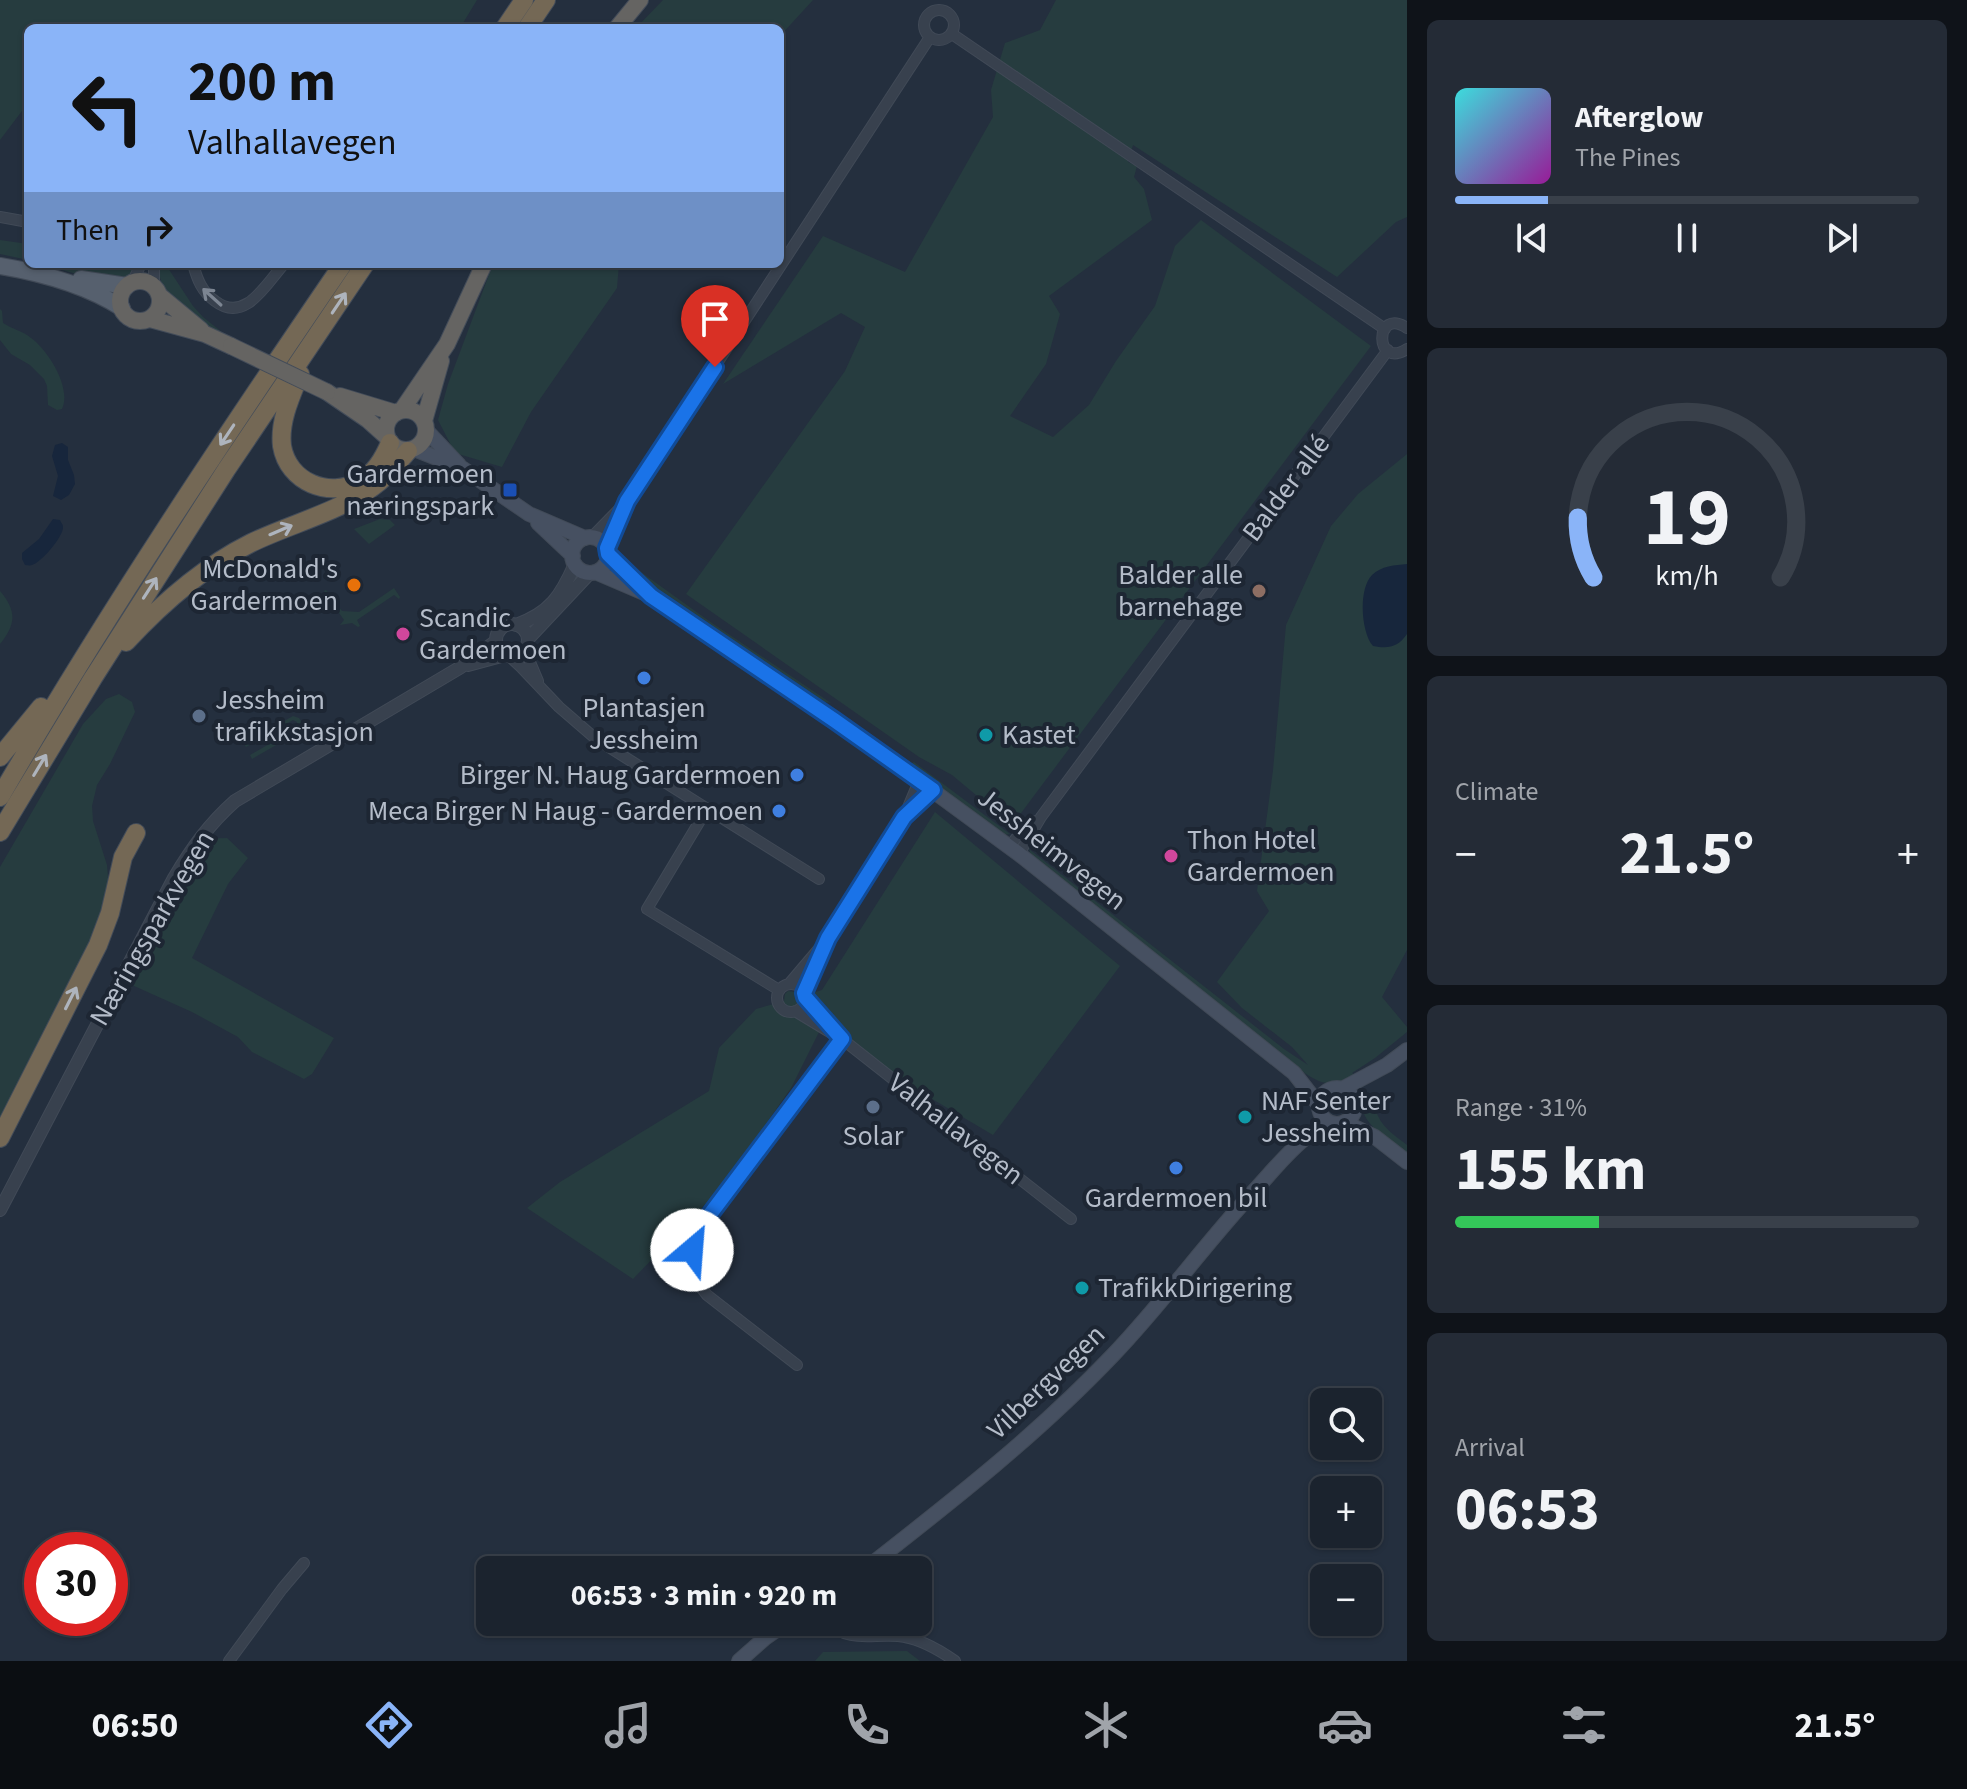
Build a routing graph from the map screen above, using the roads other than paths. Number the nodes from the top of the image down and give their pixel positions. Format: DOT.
graph roads {
  1 [pos="524,0"];
  2 [pos="546,0"];
  3 [pos="640,0"];
  4 [pos="508,24"];
  5 [pos="530,24"];
  6 [pos="620,24"];
  7 [pos="952,34"];
  8 [pos="930,37"];
  9 [pos="0,217"];
  10 [pos="24,221"];
  11 [pos="0,258"];
  12 [pos="784,261"];
  13 [pos="24,264"];
  14 [pos="0,266"];
  15 [pos="38,268"];
  16 [pos="139,268"];
  17 [pos="154,268"];
  18 [pos="195,268"];
  19 [pos="281,268"];
  20 [pos="340,268"];
  21 [pos="362,268"];
  22 [pos="482,268"];
  23 [pos="779,268"];
  24 [pos="130,284"];
  25 [pos="157,291"];
  26 [pos="122,308"];
  27 [pos="150,319"];
  28 [pos="1407,328"];
  29 [pos="1385,329"];
  30 [pos="205,334"];
  31 [pos="312,342"];
  32 [pos="447,344"];
  33 [pos="1407,349"];
  34 [pos="1388,350"];
  35 [pos="327,392"];
  36 [pos="399,411"];
  37 [pos="425,426"];
  38 [pos="388,440"];
  39 [pos="411,450"];
  40 [pos="462,468"];
  41 [pos="627,501"];
  42 [pos="529,514"];
  43 [pos="588,538"];
  44 [pos="607,551"];
  45 [pos="574,560"];
  46 [pos="593,573"];
  47 [pos="651,596"];
  48 [pos="516,625"];
  49 [pos="496,641"];
  50 [pos="528,641"];
  51 [pos="507,655"];
  52 [pos="461,667"];
  53 [pos="75,670"];
  54 [pos="93,678"];
  55 [pos="540,686"];
  56 [pos="0,757"];
  57 [pos="919,781"];
  58 [pos="933,790"];
  59 [pos="0,797"];
  60 [pos="707,809"];
  61 [pos="904,817"];
  62 [pos="0,832"];
  63 [pos="136,833"];
  64 [pos="1014,851"];
  65 [pos="819,879"];
  66 [pos="828,938"];
  67 [pos="784,987"];
  68 [pos="804,995"];
  69 [pos="795,1011"];
  70 [pos="840,1038"];
  71 [pos="1407,1050"];
  72 [pos="1387,1065"];
  73 [pos="1294,1073"];
  74 [pos="1337,1089"];
  75 [pos="1355,1106"];
  76 [pos="1320,1107"];
  77 [pos="1339,1123"];
  78 [pos="1375,1137"];
  79 [pos="0,1138"];
  80 [pos="1305,1138"];
  81 [pos="1407,1162"];
  82 [pos="0,1210"];
  83 [pos="1071,1219"];
  84 [pos="797,1365"];
  85 [pos="882,1556"];
  86 [pos="304,1563"];
  87 [pos="768,1636"];
  88 [pos="900,1636"];
  89 [pos="229,1661"];
  90 [pos="739,1661"];
  91 [pos="955,1661"];
  1 -- 4 [label="highway"];
  2 -- 5 [label="highway"];
  3 -- 6 [label="highway"];
  7 -- 8 [label="street"];
  7 -- 8 [label="street"];
  7 -- 29 [label="street"];
  8 -- 12 [label="street"];
  9 -- 10 [label="street"];
  11 -- 13 [label="main road"];
  14 -- 26 [label="main road"];
  15 -- 24 [label="main road"];
  16 -- 24 [label="street"];
  17 -- 25 [label="street"];
  19 -- 18 [label="street, one-way"];
  20 -- 53 [label="highway, one-way"];
  31 -- 21 [label="highway, one-way"];
  22 -- 32 [label="highway"];
  23 -- 41 [label="street"];
  24 -- 25 [label="highway"];
  24 -- 26 [label="highway"];
  25 -- 27 [label="highway"];
  25 -- 30 [label="highway"];
  26 -- 27 [label="highway"];
  27 -- 30 [label="highway"];
  28 -- 29 [label="street"];
  29 -- 34 [label="street"];
  30 -- 35 [label="highway, bridge"];
  31 -- 38 [label="highway"];
  54 -- 31 [label="highway, one-way"];
  32 -- 36 [label="highway"];
  32 -- 37 [label="highway"];
  33 -- 34 [label="street"];
  34 -- 64 [label="street, Balder allé"];
  35 -- 36 [label="highway"];
  35 -- 38 [label="highway"];
  36 -- 37 [label="highway"];
  36 -- 38 [label="highway"];
  37 -- 39 [label="highway"];
  37 -- 40 [label="main road"];
  38 -- 39 [label="highway"];
  39 -- 40 [label="main road"];
  54 -- 39 [label="highway, one-way"];
  40 -- 42 [label="main road"];
  41 -- 43 [label="street"];
  41 -- 44 [label="street"];
  42 -- 43 [label="main road"];
  42 -- 45 [label="main road"];
  43 -- 44 [label="main road"];
  43 -- 45 [label="main road"];
  44 -- 46 [label="main road"];
  44 -- 47 [label="main road, Jessheimvegen"];
  45 -- 46 [label="main road"];
  45 -- 48 [label="street, Næringsparkvegen"];
  46 -- 47 [label="main road, Jessheimvegen"];
  46 -- 50 [label="street, Næringsparkvegen"];
  47 -- 57 [label="main road, Jessheimvegen"];
  48 -- 49 [label="street, Næringsparkvegen"];
  48 -- 50 [label="street"];
  49 -- 51 [label="street"];
  49 -- 52 [label="street, Næringsparkvegen"];
  50 -- 51 [label="street, Næringsparkvegen"];
  50 -- 55 [label="street"];
  51 -- 52 [label="street, Næringsparkvegen"];
  51 -- 55 [label="street"];
  52 -- 82 [label="street, Næringsparkvegen"];
  53 -- 56 [label="highway"];
  53 -- 59 [label="highway"];
  62 -- 54 [label="highway, one-way"];
  55 -- 60 [label="street"];
  57 -- 58 [label="main road, Jessheimvegen"];
  57 -- 61 [label="street"];
  58 -- 61 [label="street"];
  58 -- 64 [label="main road, Jessheimvegen"];
  60 -- 65 [label="street"];
  60 -- 67 [label="street"];
  61 -- 66 [label="street"];
  79 -- 63 [label="highway, one-way"];
  64 -- 73 [label="main road, Jessheimvegen"];
  66 -- 67 [label="street"];
  66 -- 68 [label="street"];
  67 -- 68 [label="street"];
  67 -- 69 [label="street"];
  68 -- 69 [label="street"];
  68 -- 70 [label="street, Valhallavegen"];
  69 -- 70 [label="street, Valhallavegen"];
  70 -- 83 [label="street, Valhallavegen"];
  70 -- 84 [label="street"];
  71 -- 72 [label="main road"];
  72 -- 74 [label="main road"];
  72 -- 75 [label="main road"];
  73 -- 74 [label="main road, Jessheimvegen"];
  73 -- 76 [label="main road, Jessheimvegen"];
  74 -- 75 [label="main road"];
  74 -- 76 [label="main road"];
  75 -- 77 [label="main road"];
  75 -- 78 [label="main road"];
  76 -- 77 [label="main road"];
  76 -- 80 [label="main road, Vilbergvegen"];
  77 -- 78 [label="main road"];
  77 -- 80 [label="main road, Vilbergvegen"];
  78 -- 81 [label="main road"];
  80 -- 85 [label="main road, Vilbergvegen"];
  86 -- 89 [label="street"];
  87 -- 90 [label="main road"];
  88 -- 91 [label="street"];
}
